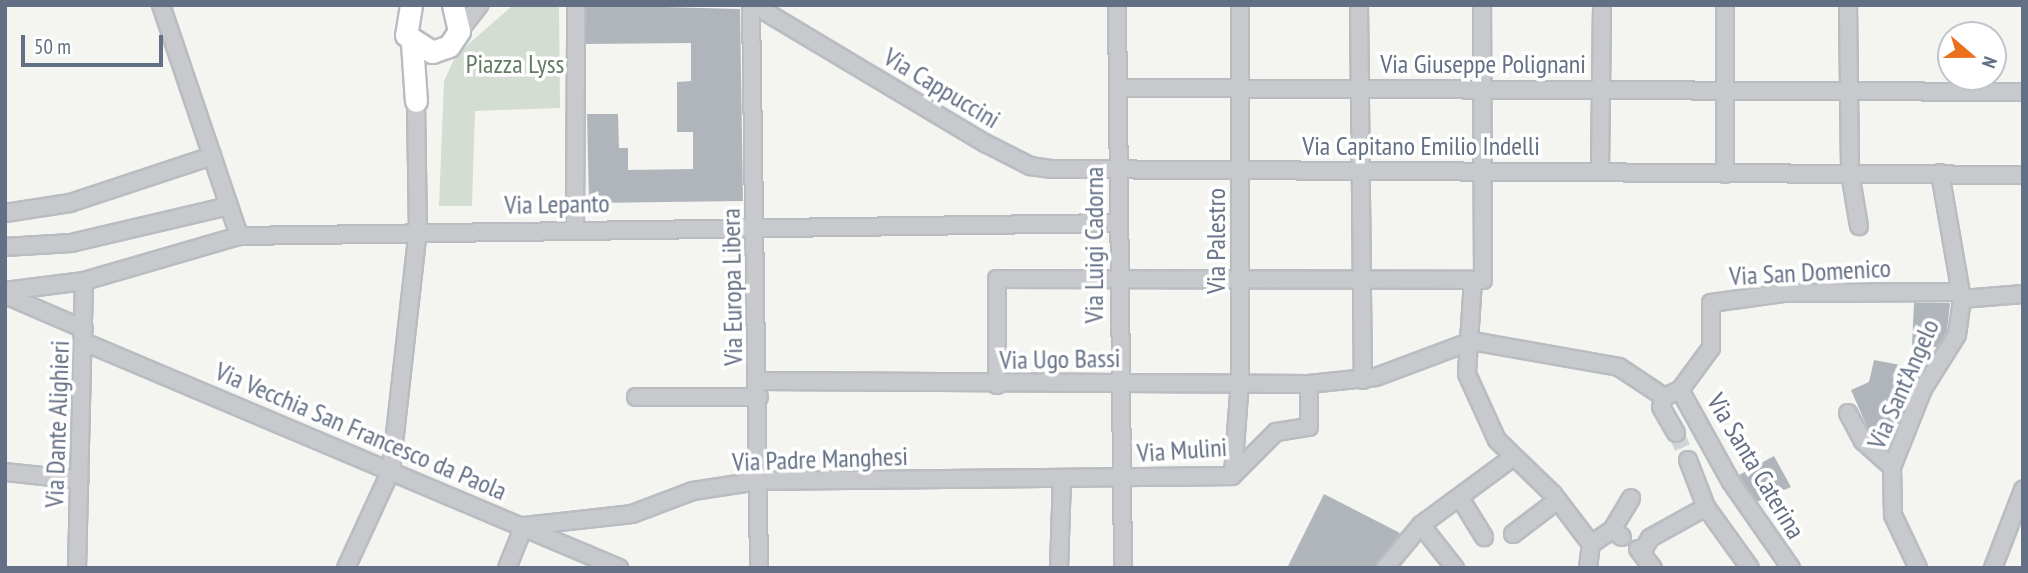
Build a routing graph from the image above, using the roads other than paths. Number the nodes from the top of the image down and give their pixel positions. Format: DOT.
graph roads {
  1 [pos="161,5"];
  2 [pos="453,5"];
  3 [pos="479,5"];
  4 [pos="576,5"];
  5 [pos="752,5"];
  6 [pos="1117,5"];
  7 [pos="1240,5"];
  8 [pos="1359,5"];
  9 [pos="1482,5"];
  10 [pos="1602,5"];
  11 [pos="1725,5"];
  12 [pos="1848,5"];
  13 [pos="406,8"];
  14 [pos="459,32"];
  15 [pos="412,43"];
  16 [pos="440,51"];
  17 [pos="1118,88"];
  18 [pos="1240,88"];
  19 [pos="1602,88"];
  20 [pos="1360,89"];
  21 [pos="1483,89"];
  22 [pos="1726,90"];
  23 [pos="1849,91"];
  24 [pos="2023,92"];
  25 [pos="416,101"];
  26 [pos="212,156"];
  27 [pos="1360,170"];
  28 [pos="1483,170"];
  29 [pos="1600,170"];
  30 [pos="1118,171"];
  31 [pos="1241,171"];
  32 [pos="1850,173"];
  33 [pos="1940,173"];
  34 [pos="1725,174"];
  35 [pos="2023,175"];
  36 [pos="229,206"];
  37 [pos="5,213"];
  38 [pos="1118,223"];
  39 [pos="755,225"];
  40 [pos="1859,226"];
  41 [pos="575,228"];
  42 [pos="418,231"];
  43 [pos="239,236"];
  44 [pos="5,247"];
  45 [pos="1241,278"];
  46 [pos="1361,278"];
  47 [pos="1118,280"];
  48 [pos="1478,280"];
  49 [pos="84,281"];
  50 [pos="5,293"];
  51 [pos="2023,294"];
  52 [pos="1960,295"];
  53 [pos="84,335"];
  54 [pos="1472,341"];
  55 [pos="1240,380"];
  56 [pos="1363,380"];
  57 [pos="1121,383"];
  58 [pos="1309,384"];
  59 [pos="997,385"];
  60 [pos="758,389"];
  61 [pos="1680,390"];
  62 [pos="636,397"];
  63 [pos="1664,397"];
  64 [pos="1848,413"];
  65 [pos="1676,433"];
  66 [pos="1511,458"];
  67 [pos="1688,460"];
  68 [pos="1892,467"];
  69 [pos="391,470"];
  70 [pos="5,472"];
  71 [pos="1232,476"];
  72 [pos="1062,479"];
  73 [pos="1123,479"];
  74 [pos="80,480"];
  75 [pos="758,481"];
  76 [pos="2023,491"];
  77 [pos="1460,498"];
  78 [pos="1631,498"];
  79 [pos="1558,500"];
  80 [pos="1706,507"];
  81 [pos="1421,525"];
  82 [pos="524,526"];
  83 [pos="1513,534"];
  84 [pos="1484,537"];
  85 [pos="1591,544"];
  86 [pos="77,568"];
  87 [pos="346,568"];
  88 [pos="507,568"];
  89 [pos="619,568"];
  90 [pos="759,568"];
  91 [pos="1059,568"];
  92 [pos="1124,568"];
  93 [pos="1385,568"];
  94 [pos="1455,568"];
  95 [pos="1588,568"];
  96 [pos="1653,568"];
  97 [pos="1750,568"];
  98 [pos="1791,568"];
  99 [pos="1917,568"];
  100 [pos="1993,568"];
  1 -- 26 [label="street"];
  2 -- 14 [label="street"];
  3 -- 14 [label="street"];
  4 -- 41 [label="street"];
  5 -- 30 [label="street, Via Cappuccini"];
  5 -- 39 [label="street, Via Europa Libera"];
  6 -- 17 [label="street, Via Luigi Cadorna"];
  7 -- 18 [label="street, Via Palestro"];
  8 -- 20 [label="street"];
  9 -- 21 [label="street"];
  10 -- 19 [label="street"];
  11 -- 22 [label="street"];
  12 -- 23 [label="street"];
  13 -- 15 [label="street"];
  14 -- 16 [label="street"];
  15 -- 16 [label="street"];
  15 -- 25 [label="street"];
  16 -- 25 [label="street"];
  17 -- 18 [label="street, Via Giuseppe Polignani"];
  17 -- 30 [label="street, Via Luigi Cadorna"];
  18 -- 20 [label="street, Via Giuseppe Polignani"];
  18 -- 31 [label="street, Via Palestro"];
  19 -- 21 [label="street, Via Giuseppe Polignani"];
  19 -- 22 [label="street, Via Giuseppe Polignani"];
  19 -- 29 [label="street"];
  20 -- 21 [label="street, Via Giuseppe Polignani"];
  20 -- 27 [label="street"];
  21 -- 28 [label="street"];
  22 -- 23 [label="street, Via Giuseppe Polignani"];
  22 -- 34 [label="street"];
  23 -- 24 [label="street, Via Giuseppe Polignani"];
  23 -- 32 [label="street"];
  25 -- 42 [label="street"];
  26 -- 36 [label="street"];
  26 -- 37 [label="street"];
  27 -- 28 [label="street, Via Capitano Emilio Indelli"];
  27 -- 31 [label="street, Via Capitano Emilio Indelli"];
  27 -- 46 [label="street"];
  28 -- 29 [label="street, Via Capitano Emilio Indelli"];
  28 -- 48 [label="street"];
  29 -- 34 [label="street, Via Capitano Emilio Indelli"];
  30 -- 31 [label="street, Via Capitano Emilio Indelli"];
  30 -- 38 [label="street, Via Luigi Cadorna"];
  31 -- 45 [label="street, Via Palestro"];
  32 -- 33 [label="street, Via Capitano Emilio Indelli"];
  32 -- 34 [label="street, Via Capitano Emilio Indelli"];
  32 -- 40 [label="street"];
  33 -- 35 [label="street, Via Capitano Emilio Indelli"];
  33 -- 52 [label="street, Via Sant'Angelo"];
  36 -- 43 [label="street"];
  36 -- 44 [label="street"];
  38 -- 39 [label="street, Via Lepanto"];
  38 -- 47 [label="street, Via Luigi Cadorna"];
  39 -- 41 [label="street, Via Lepanto"];
  39 -- 60 [label="street, Via Europa Libera"];
  41 -- 42 [label="street, Via Lepanto"];
  42 -- 43 [label="street, Via Lepanto"];
  42 -- 69 [label="street"];
  43 -- 49 [label="street, Via Lepanto"];
  45 -- 46 [label="street"];
  45 -- 47 [label="street"];
  45 -- 55 [label="street, Via Palestro"];
  46 -- 48 [label="street"];
  46 -- 56 [label="street"];
  47 -- 57 [label="street, Via Luigi Cadorna"];
  47 -- 59 [label="street"];
  48 -- 54 [label="street"];
  49 -- 50 [label="street, Via Lepanto"];
  49 -- 53 [label="street, Via Dante Alighieri"];
  50 -- 53 [label="street, Via Vecchia San Francesco da Paola"];
  51 -- 52 [label="street"];
  52 -- 61 [label="street, Via San Domenico"];
  52 -- 68 [label="street, Via Sant'Angelo"];
  53 -- 69 [label="street, Via Vecchia San Francesco da Paola"];
  53 -- 74 [label="street, Via Dante Alighieri"];
  54 -- 56 [label="street, Via Ugo Bassi"];
  54 -- 63 [label="street, Via Santa Caterina"];
  54 -- 66 [label="street"];
  55 -- 57 [label="street, Via Ugo Bassi"];
  55 -- 58 [label="street, Via Ugo Bassi"];
  55 -- 71 [label="street, Via Palestro"];
  56 -- 58 [label="street, Via Ugo Bassi"];
  57 -- 59 [label="street, Via Ugo Bassi"];
  57 -- 73 [label="street, Via Luigi Cadorna"];
  58 -- 71 [label="street, Via Mulini"];
  59 -- 60 [label="street, Via Ugo Bassi"];
  60 -- 62 [label="street, Via Ugo Bassi"];
  60 -- 75 [label="street, Via Europa Libera"];
  61 -- 63 [label="street"];
  61 -- 98 [label="street, Via Santa Caterina"];
  63 -- 65 [label="street"];
  64 -- 68 [label="street"];
  66 -- 77 [label="street"];
  66 -- 79 [label="street"];
  67 -- 80 [label="street"];
  68 -- 99 [label="street, Via Sant'Angelo"];
  69 -- 82 [label="street, Via Vecchia San Francesco da Paola"];
  69 -- 87 [label="street"];
  70 -- 74 [label="street"];
  71 -- 73 [label="street, Via Mulini"];
  72 -- 73 [label="street, Via Padre Manghesi"];
  72 -- 75 [label="street, Via Padre Manghesi"];
  72 -- 91 [label="street"];
  73 -- 92 [label="street, Via Luigi Cadorna"];
  74 -- 86 [label="street, Via Dante Alighieri"];
  75 -- 82 [label="street, Via Padre Manghesi"];
  75 -- 90 [label="street, Via Europa Libera"];
  76 -- 100 [label="street"];
  77 -- 81 [label="street"];
  77 -- 84 [label="street"];
  78 -- 85 [label="street"];
  79 -- 83 [label="street"];
  79 -- 85 [label="street"];
  80 -- 96 [label="street"];
  80 -- 97 [label="street"];
  81 -- 93 [label="street"];
  81 -- 94 [label="street"];
  82 -- 88 [label="street"];
  82 -- 89 [label="street, Via Vecchia San Francesco da Paola"];
  85 -- 95 [label="street"];
}
